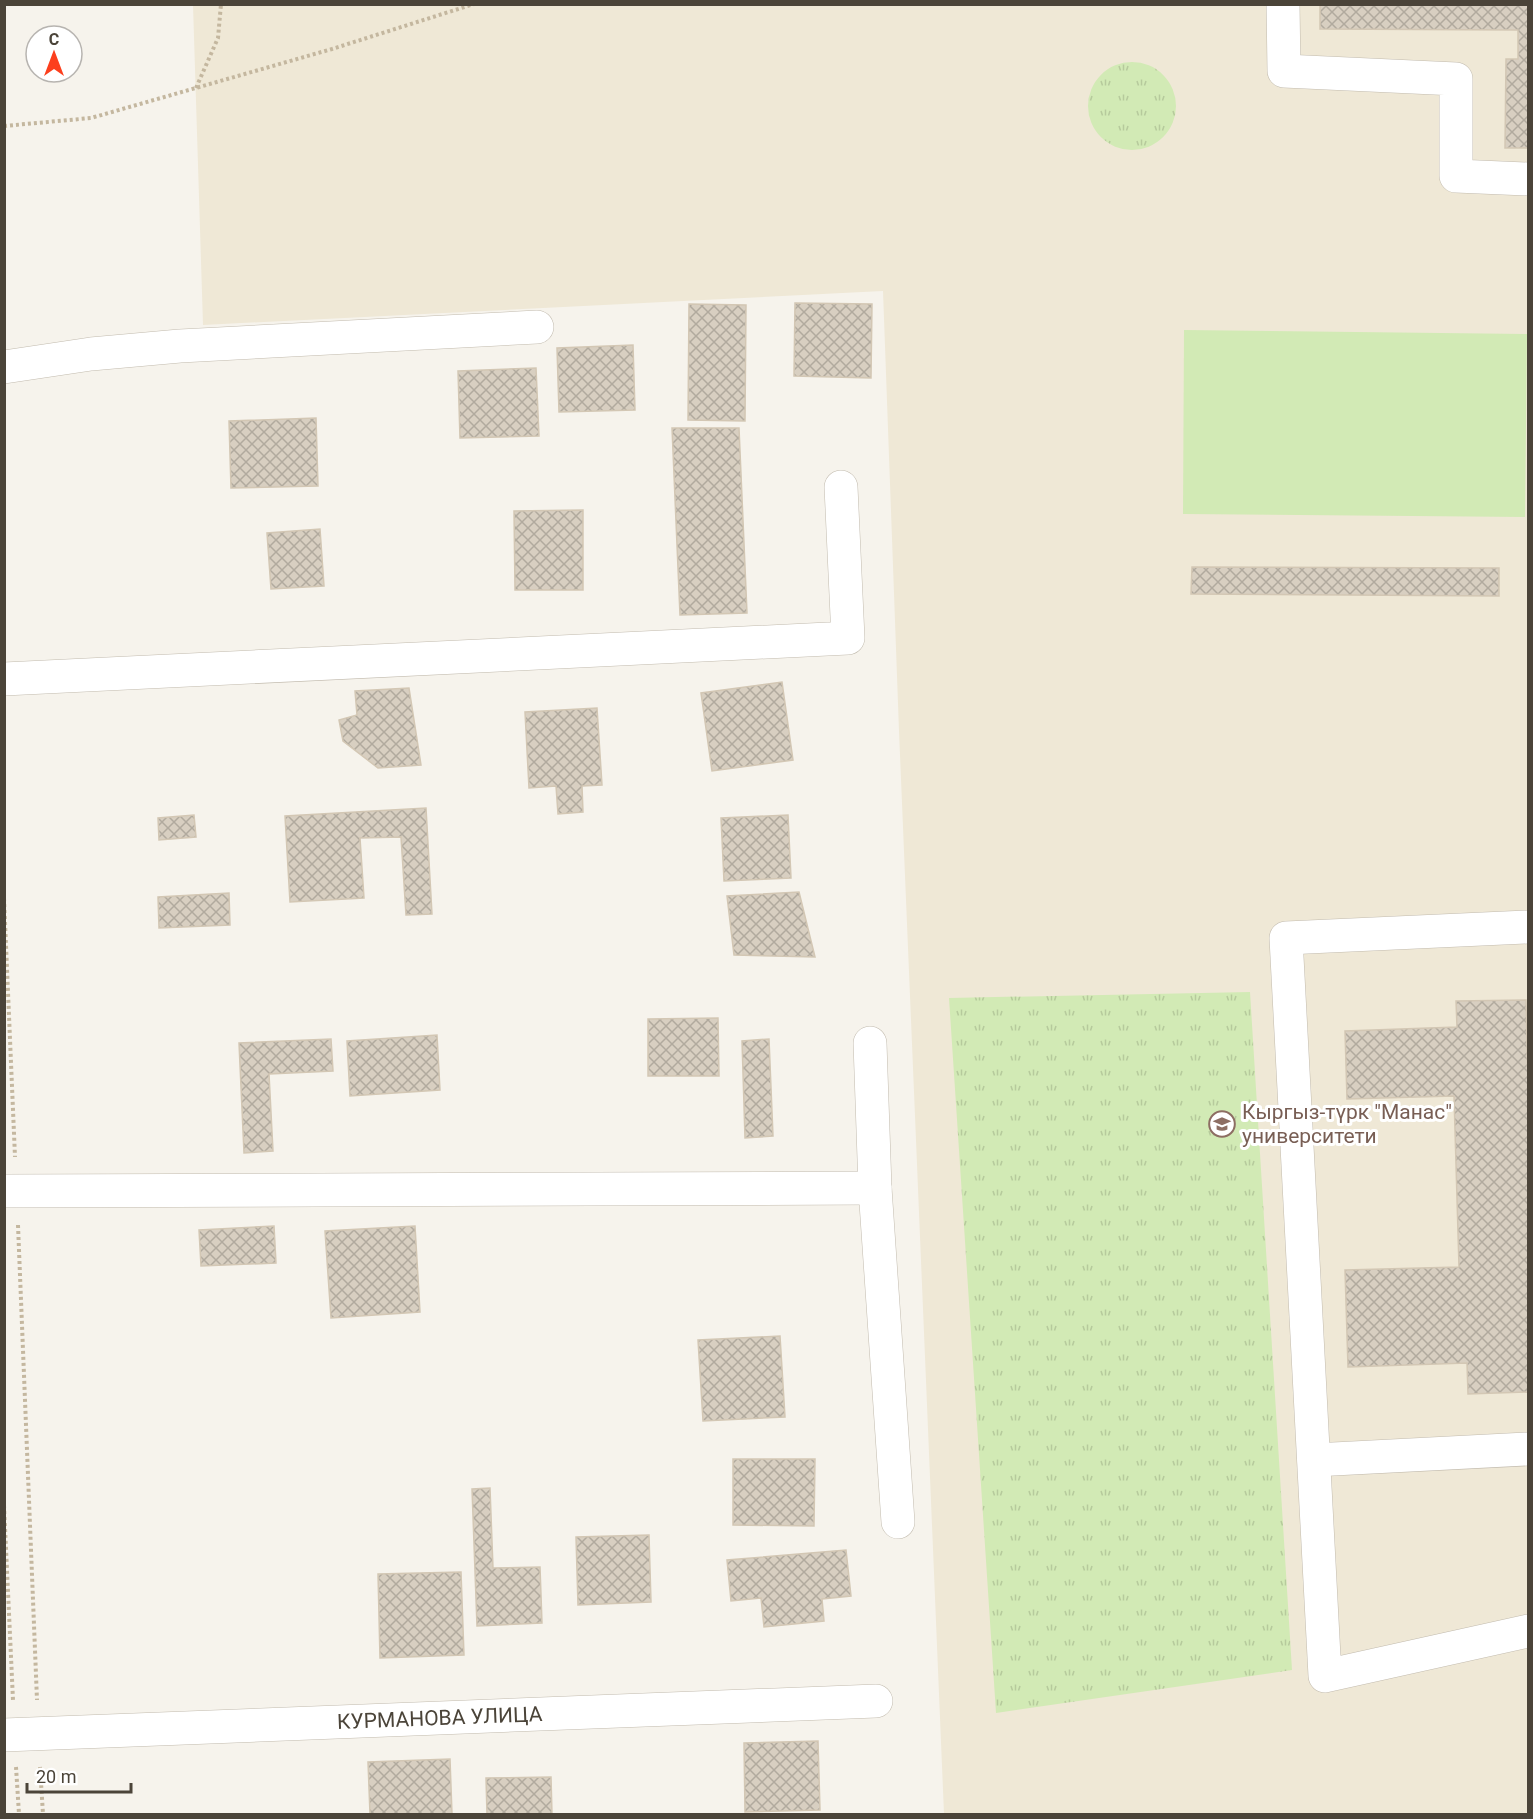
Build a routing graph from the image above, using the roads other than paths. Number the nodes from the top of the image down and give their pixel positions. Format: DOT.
graph roads {
  1 [pos="1283,4"];
  2 [pos="1528,179"];
  3 [pos="537,327"];
  4 [pos="4,367"];
  5 [pos="841,487"];
  6 [pos="4,679"];
  7 [pos="1528,927"];
  8 [pos="870,1043"];
  9 [pos="875,1188"];
  10 [pos="11,1191"];
  11 [pos="1528,1449"];
  12 [pos="1314,1460"];
  13 [pos="898,1522"];
  14 [pos="1528,1631"];
  15 [pos="876,1701"];
  16 [pos="19,1734"];
  1 -- 2 [label="street"];
  3 -- 4 [label="street"];
  5 -- 6 [label="street"];
  7 -- 12 [label="street"];
  8 -- 9 [label="street"];
  9 -- 10 [label="street"];
  9 -- 13 [label="street"];
  11 -- 12 [label="street"];
  12 -- 14 [label="street"];
  15 -- 16 [label="street, КУРМАНОВА УЛИЦА"];
}
